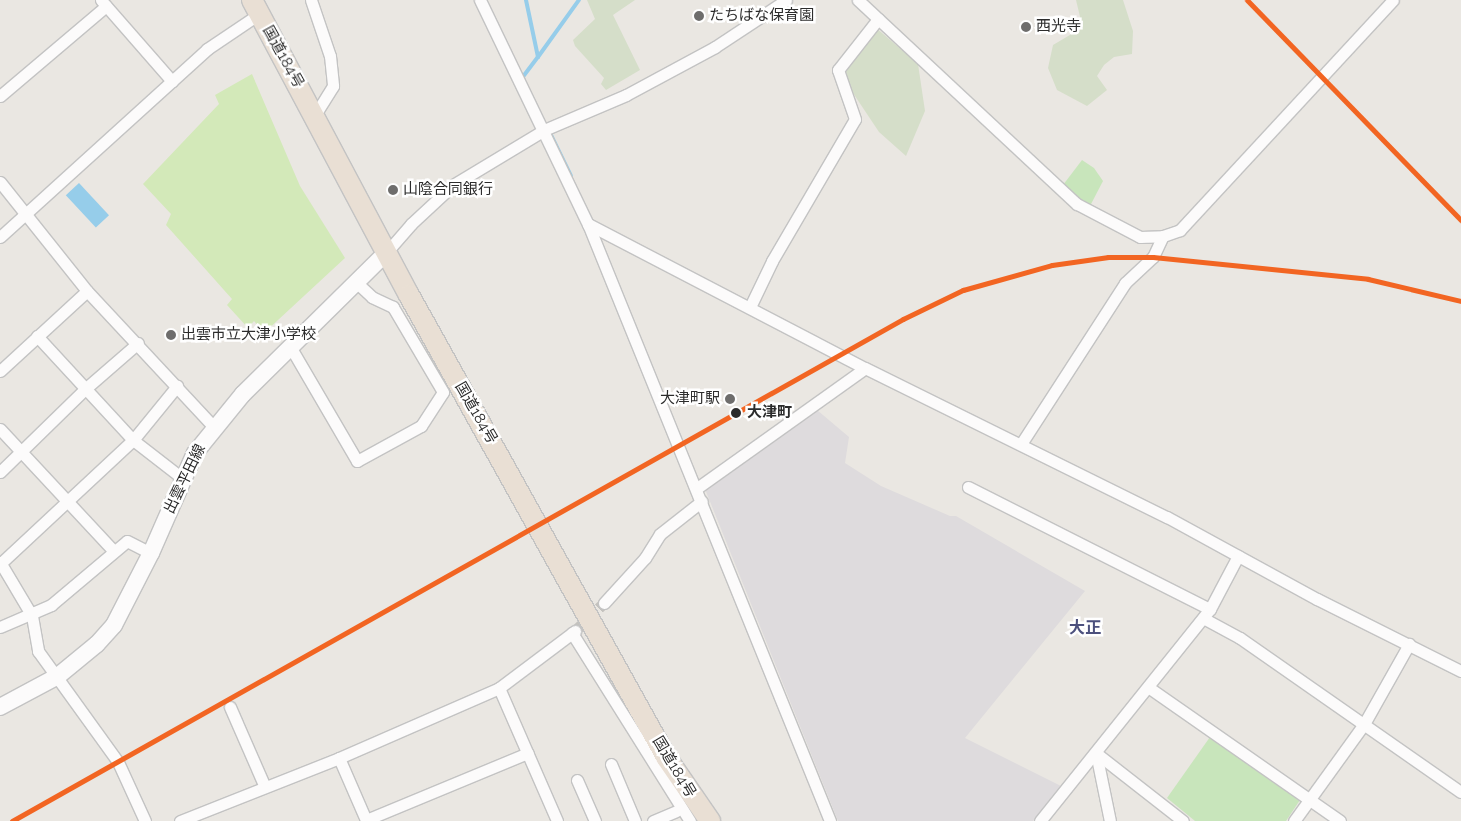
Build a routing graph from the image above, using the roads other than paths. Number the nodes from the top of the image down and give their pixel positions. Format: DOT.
graph roads {
  1 [pos="310,0"];
  2 [pos="480,0"];
  3 [pos="786,0"];
  4 [pos="858,0"];
  5 [pos="1393,0"];
  6 [pos="103,3"];
  7 [pos="256,7"];
  8 [pos="878,19"];
  9 [pos="172,81"];
  10 [pos="0,96"];
  11 [pos="316,115"];
  12 [pos="544,130"];
  13 [pos="0,182"];
  14 [pos="25,215"];
  15 [pos="588,224"];
  16 [pos="1164,236"];
  17 [pos="0,237"];
  18 [pos="386,254"];
  19 [pos="355,281"];
  20 [pos="87,291"];
  21 [pos="750,307"];
  22 [pos="37,336"];
  23 [pos="138,343"];
  24 [pos="291,348"];
  25 [pos="865,368"];
  26 [pos="0,371"];
  27 [pos="177,386"];
  28 [pos="85,388"];
  29 [pos="214,427"];
  30 [pos="0,429"];
  31 [pos="134,440"];
  32 [pos="1021,444"];
  33 [pos="20,452"];
  34 [pos="0,472"];
  35 [pos="182,478"];
  36 [pos="968,487"];
  37 [pos="697,488"];
  38 [pos="702,501"];
  39 [pos="67,502"];
  40 [pos="113,550"];
  41 [pos="151,553"];
  42 [pos="1238,556"];
  43 [pos="1,562"];
  44 [pos="604,603"];
  45 [pos="1206,614"];
  46 [pos="32,616"];
  47 [pos="0,628"];
  48 [pos="1409,644"];
  49 [pos="1461,671"];
  50 [pos="58,676"];
  51 [pos="1148,687"];
  52 [pos="499,688"];
  53 [pos="0,707"];
  54 [pos="230,707"];
  55 [pos="1364,724"];
  56 [pos="1096,752"];
  57 [pos="528,753"];
  58 [pos="339,758"];
  59 [pos="610,764"];
  60 [pos="578,780"];
  61 [pos="265,787"];
  62 [pos="1461,792"];
  63 [pos="1310,799"];
  64 [pos="676,811"];
  65 [pos="145,821"];
  66 [pos="180,821"];
  67 [pos="557,821"];
  68 [pos="595,821"];
  69 [pos="634,821"];
  70 [pos="653,821"];
  71 [pos="690,821"];
  72 [pos="710,821"];
  73 [pos="830,821"];
  74 [pos="1040,821"];
  75 [pos="1110,821"];
  76 [pos="1183,821"];
  77 [pos="1294,821"];
  78 [pos="1340,821"];
  1 -- 11 [label="street"];
  2 -- 12 [label="street"];
  3 -- 12 [label="street"];
  4 -- 8 [label="street"];
  5 -- 16 [label="street"];
  6 -- 9 [label="street"];
  6 -- 10 [label="street"];
  7 -- 9 [label="street"];
  7 -- 11 [label="highway, 国道184号"];
  8 -- 16 [label="street"];
  8 -- 21 [label="street"];
  9 -- 14 [label="street"];
  11 -- 18 [label="highway, 国道184号"];
  12 -- 15 [label="street"];
  12 -- 18 [label="street"];
  13 -- 14 [label="street"];
  14 -- 17 [label="street"];
  14 -- 20 [label="street"];
  15 -- 21 [label="street"];
  15 -- 37 [label="street"];
  16 -- 32 [label="street"];
  18 -- 19 [label="main road, 出雲平田線"];
  18 -- 72 [label="highway, 国道184号"];
  19 -- 24 [label="main road, 出雲平田線"];
  19 -- 24 [label="street"];
  20 -- 22 [label="street"];
  20 -- 23 [label="street"];
  21 -- 25 [label="street"];
  22 -- 26 [label="street"];
  22 -- 28 [label="street"];
  23 -- 27 [label="street"];
  23 -- 28 [label="street"];
  24 -- 29 [label="main road, 出雲平田線"];
  25 -- 32 [label="street"];
  25 -- 37 [label="street"];
  27 -- 29 [label="street"];
  27 -- 31 [label="street"];
  28 -- 31 [label="street"];
  28 -- 33 [label="street"];
  29 -- 35 [label="main road, 出雲平田線"];
  30 -- 33 [label="street"];
  31 -- 35 [label="street"];
  31 -- 39 [label="street"];
  32 -- 42 [label="street"];
  33 -- 34 [label="street"];
  33 -- 39 [label="street"];
  35 -- 41 [label="main road, 出雲平田線"];
  36 -- 45 [label="street"];
  37 -- 38 [label="street"];
  38 -- 44 [label="street"];
  38 -- 73 [label="street"];
  39 -- 40 [label="street"];
  39 -- 43 [label="street"];
  40 -- 41 [label="street"];
  40 -- 46 [label="street"];
  41 -- 50 [label="main road, 出雲平田線"];
  42 -- 45 [label="street"];
  42 -- 48 [label="street"];
  43 -- 46 [label="street"];
  45 -- 51 [label="street"];
  45 -- 55 [label="street"];
  46 -- 47 [label="street"];
  46 -- 50 [label="street"];
  48 -- 49 [label="street"];
  48 -- 55 [label="street"];
  50 -- 53 [label="main road, 出雲平田線"];
  50 -- 65 [label="street"];
  51 -- 56 [label="street"];
  51 -- 63 [label="street"];
  52 -- 57 [label="street"];
  52 -- 58 [label="street"];
  52 -- 71 [label="street"];
  54 -- 61 [label="street"];
  55 -- 62 [label="street"];
  55 -- 63 [label="street"];
  56 -- 74 [label="street"];
  56 -- 75 [label="street"];
  56 -- 76 [label="street"];
  57 -- 58 [label="street"];
  57 -- 67 [label="street"];
  58 -- 61 [label="street"];
  59 -- 69 [label="street"];
  60 -- 68 [label="street"];
  61 -- 66 [label="street"];
  63 -- 77 [label="street"];
  63 -- 78 [label="street"];
  64 -- 70 [label="street"];
}
